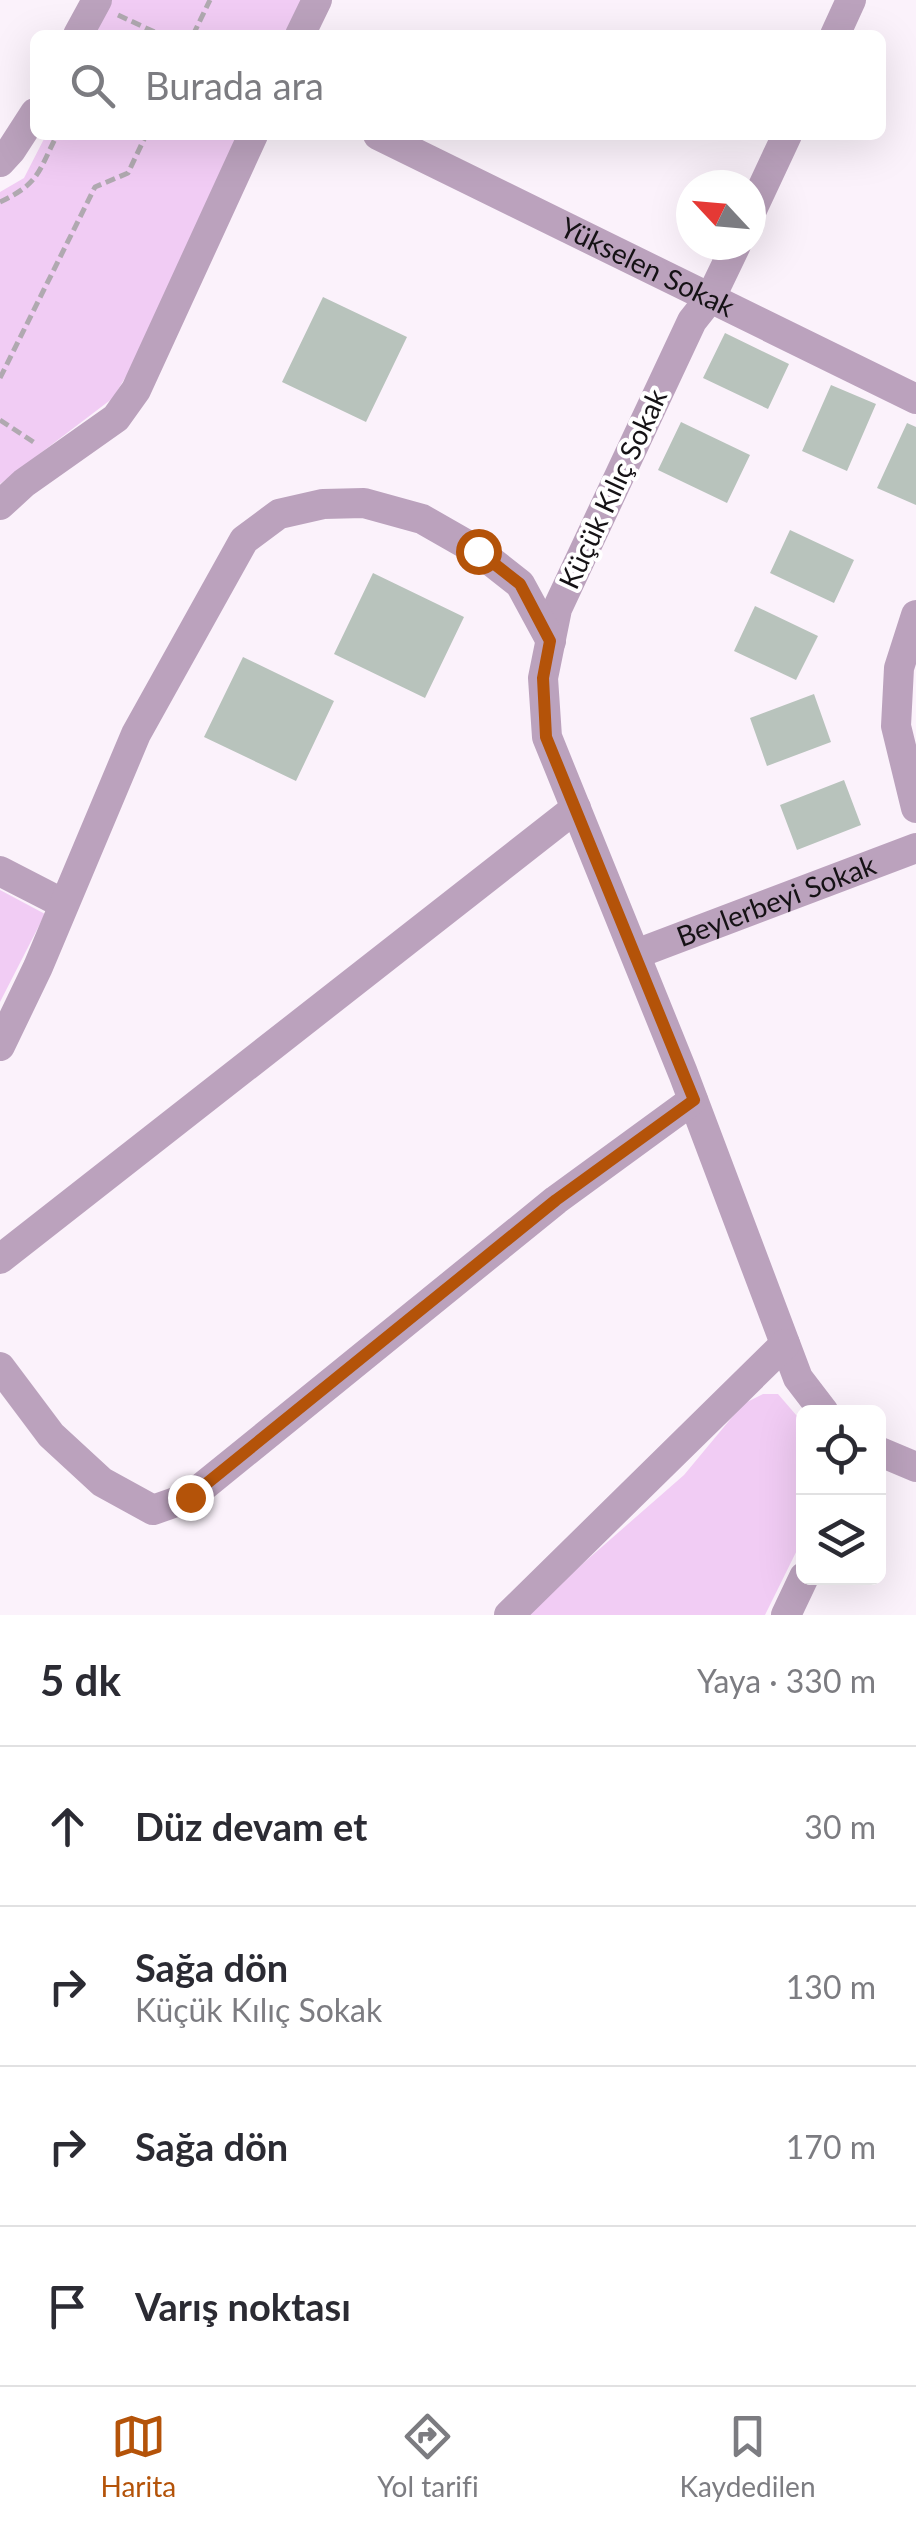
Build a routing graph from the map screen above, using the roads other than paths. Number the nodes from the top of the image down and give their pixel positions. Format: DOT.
graph roads {
  1 [pos="317,0"];
  2 [pos="851,0"];
  3 [pos="107,7"];
  4 [pos="83,30"];
  5 [pos="302,30"];
  6 [pos="837,30"];
  7 [pos="30,122"];
  8 [pos="251,140"];
  9 [pos="388,140"];
  10 [pos="786,140"];
  11 [pos="0,162"];
  12 [pos="766,181"];
  13 [pos="729,260"];
  14 [pos="711,297"];
  15 [pos="916,400"];
  16 [pos="0,504"];
  17 [pos="916,616"];
  18 [pos="550,641"];
  19 [pos="576,808"];
  20 [pos="916,808"];
  21 [pos="916,848"];
  22 [pos="0,872"];
  23 [pos="64,904"];
  24 [pos="636,954"];
  25 [pos="0,1046"];
  26 [pos="694,1100"];
  27 [pos="0,1259"];
  28 [pos="785,1344"];
  29 [pos="3,1382"];
  30 [pos="819,1405"];
  31 [pos="886,1454"];
  32 [pos="916,1467"];
  33 [pos="800,1585"];
  34 [pos="509,1615"];
  35 [pos="786,1615"];
  1 -- 5 [label="street"];
  2 -- 6 [label="street"];
  3 -- 4 [label="street"];
  7 -- 11 [label="street"];
  8 -- 16 [label="street"];
  9 -- 14 [label="street, Yükselen Sokak"];
  10 -- 12 [label="street"];
  13 -- 14 [label="street, Küçük Kılıç Sokak"];
  14 -- 15 [label="street, Yükselen Sokak"];
  14 -- 18 [label="street, Küçük Kılıç Sokak"];
  17 -- 20 [label="street"];
  18 -- 19 [label="street, Küçük Kılıç Sokak"];
  18 -- 23 [label="street"];
  19 -- 24 [label="street, Küçük Kılıç Sokak"];
  19 -- 27 [label="street"];
  21 -- 24 [label="street, Beylerbeyi Sokak"];
  22 -- 23 [label="street"];
  23 -- 25 [label="street"];
  24 -- 26 [label="street, Küçük Kılıç Sokak"];
  26 -- 28 [label="street, Küçük Kılıç Sokak"];
  26 -- 29 [label="street"];
  28 -- 30 [label="street, Küçük Kılıç Sokak"];
  28 -- 34 [label="street"];
  31 -- 32 [label="street"];
  33 -- 35 [label="street"];
}
